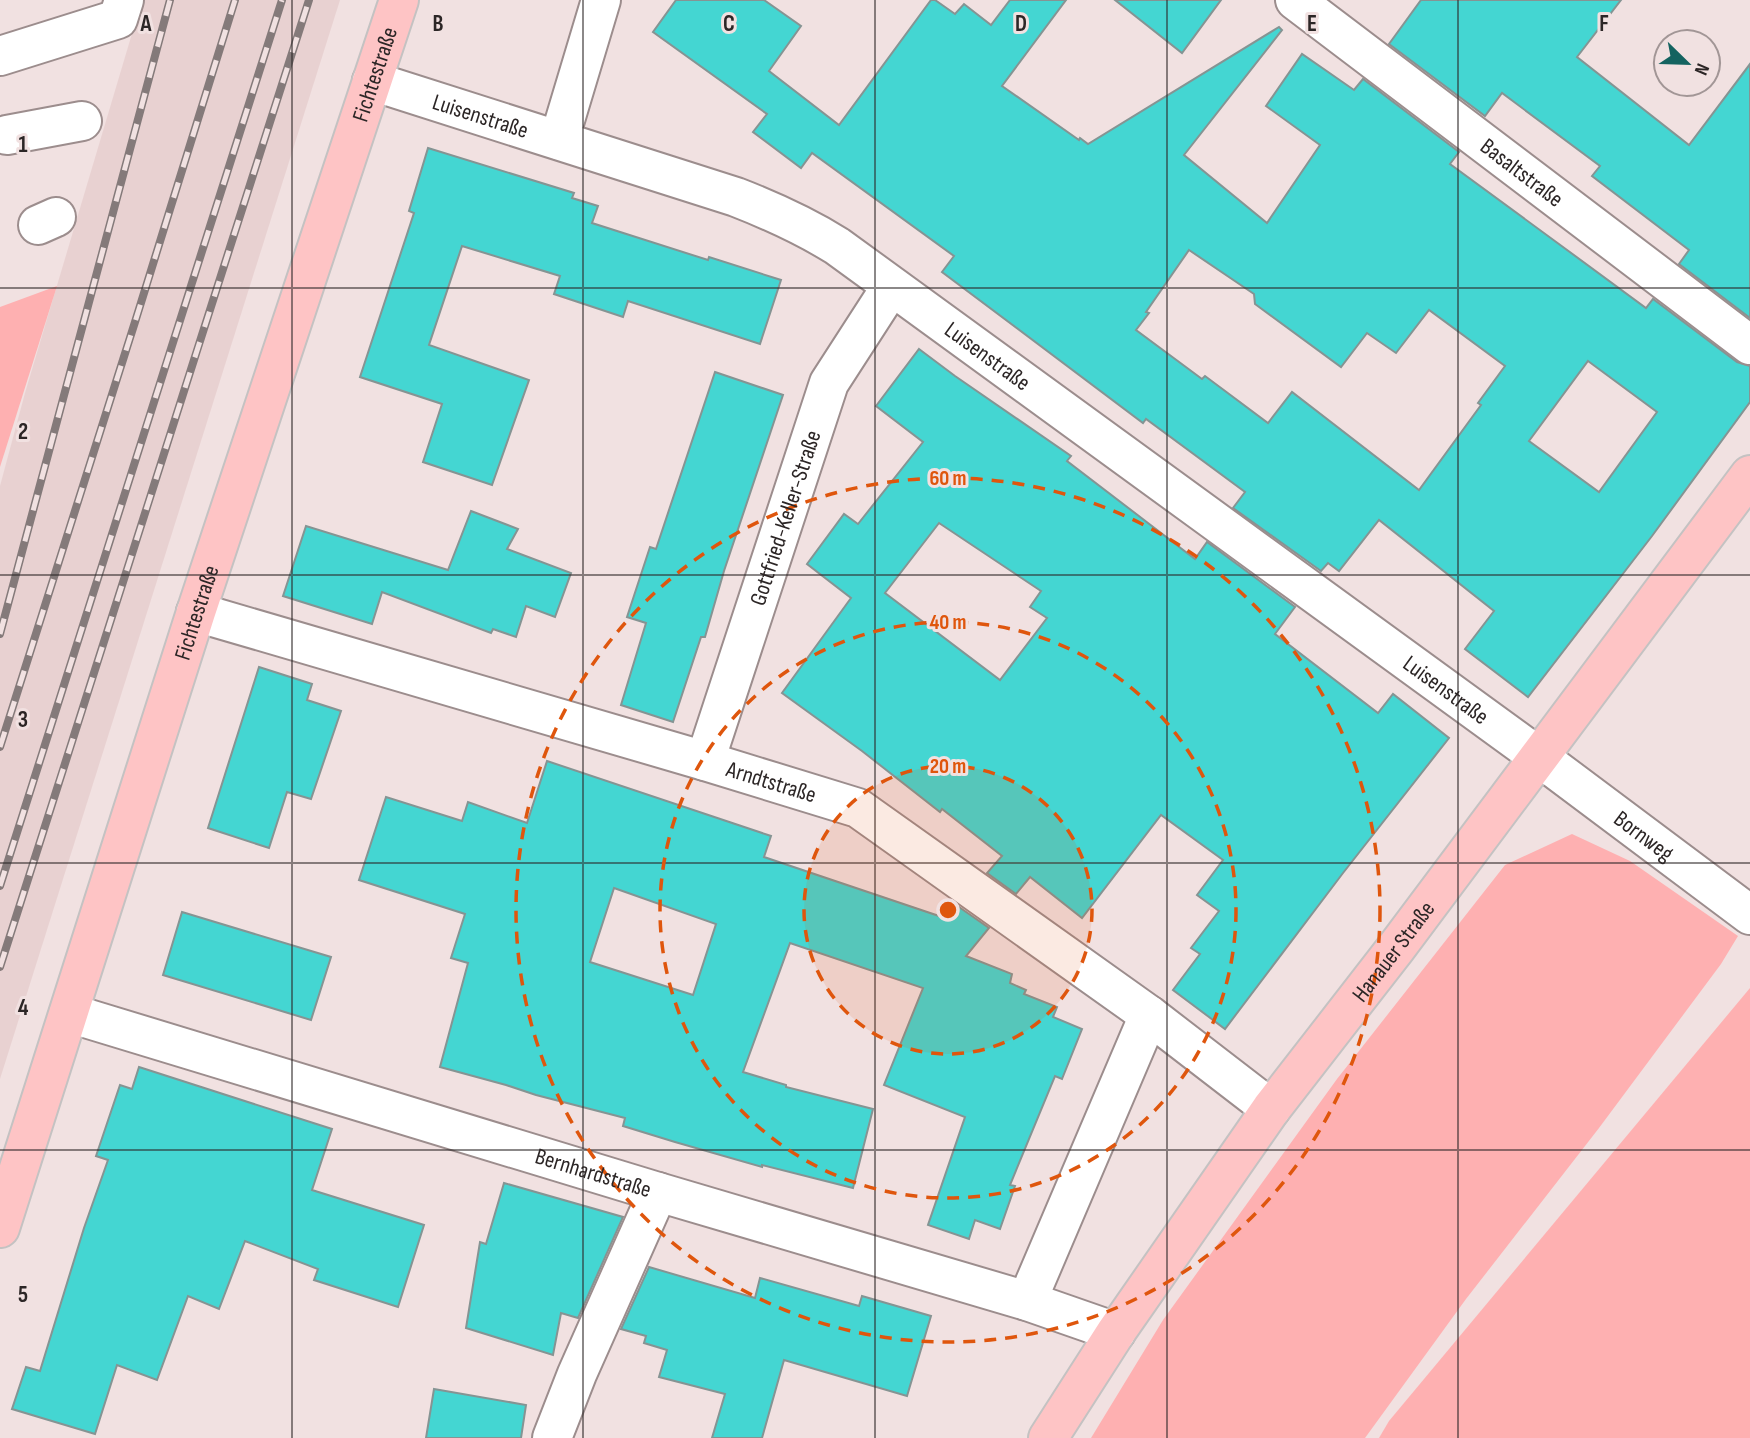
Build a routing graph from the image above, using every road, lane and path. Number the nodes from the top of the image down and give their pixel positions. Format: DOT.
graph roads {
  1 [pos="399,0"];
  2 [pos="601,0"];
  3 [pos="1295,0"];
  4 [pos="121,10"];
  5 [pos="0,56"];
  6 [pos="372,81"];
  7 [pos="82,121"];
  8 [pos="7,135"];
  9 [pos="559,140"];
  10 [pos="891,287"];
  11 [pos="1750,345"];
  12 [pos="1750,475"];
  13 [pos="196,612"];
  14 [pos="1538,757"];
  15 [pos="705,761"];
  16 [pos="1750,915"];
  17 [pos="69,1013"];
  18 [pos="1149,1014"];
  19 [pos="1271,1109"];
  20 [pos="658,1192"];
  21 [pos="0,1228"];
  22 [pos="1027,1301"];
  23 [pos="1116,1332"];
  24 [pos="552,1438"];
  25 [pos="1048,1438"];
  1 -- 6 [label="main road, Fichtestraße"];
  2 -- 9 [label="street"];
  3 -- 11 [label="street, Basaltstraße"];
  4 -- 5 [label="street"];
  6 -- 9 [label="street, Luisenstraße"];
  6 -- 13 [label="main road, Fichtestraße"];
  7 -- 8 [label="street"];
  9 -- 10 [label="street, Luisenstraße"];
  10 -- 14 [label="street, Luisenstraße"];
  10 -- 15 [label="street, Gottfried-Keller-Straße"];
  12 -- 14 [label="main road, Hanauer Straße"];
  13 -- 15 [label="street, Arndtstraße"];
  13 -- 17 [label="main road, Fichtestraße"];
  14 -- 16 [label="street, Bornweg"];
  14 -- 19 [label="main road, Hanauer Straße"];
  15 -- 18 [label="street, Arndtstraße"];
  17 -- 20 [label="street, Bernhardstraße"];
  17 -- 21 [label="main road, Fichtestraße"];
  18 -- 19 [label="street, Arndtstraße"];
  18 -- 22 [label="street"];
  19 -- 23 [label="main road, Hanauer Straße"];
  20 -- 22 [label="street, Bernhardstraße"];
  20 -- 24 [label="street"];
  22 -- 23 [label="street, Bernhardstraße"];
  23 -- 25 [label="main road, Hanauer Straße"];
}
